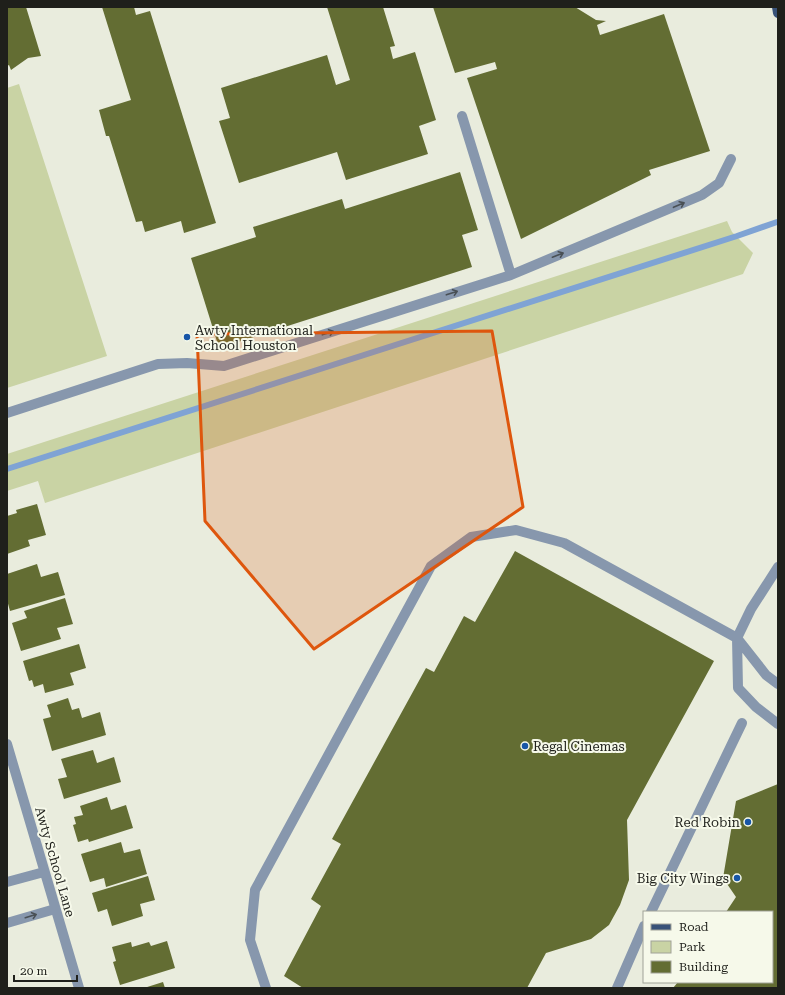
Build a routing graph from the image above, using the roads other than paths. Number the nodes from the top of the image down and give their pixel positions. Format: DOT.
graph roads {
  1 [pos="777,7"];
  2 [pos="778,12"];
  3 [pos="462,116"];
  4 [pos="731,159"];
  5 [pos="511,275"];
  6 [pos="7,413"];
  7 [pos="778,567"];
  8 [pos="737,638"];
  9 [pos="778,684"];
  10 [pos="742,723"];
  11 [pos="778,724"];
  12 [pos="7,744"];
  13 [pos="44,872"];
  14 [pos="7,882"];
  15 [pos="55,909"];
  16 [pos="651,911"];
  17 [pos="7,923"];
  18 [pos="643,928"];
  19 [pos="79,988"];
  20 [pos="266,988"];
  21 [pos="617,988"];
  1 -- 2 [label="main road"];
  3 -- 5 [label="street"];
  5 -- 4 [label="street, one-way"];
  6 -- 5 [label="street, one-way"];
  7 -- 8 [label="street"];
  8 -- 9 [label="street"];
  8 -- 11 [label="street"];
  8 -- 20 [label="street"];
  10 -- 16 [label="street"];
  12 -- 13 [label="street, Awty School Lane"];
  13 -- 14 [label="street"];
  13 -- 15 [label="street, Awty School Lane"];
  17 -- 15 [label="street, one-way"];
  15 -- 19 [label="street, Awty School Lane"];
  18 -- 21 [label="street"];
}
